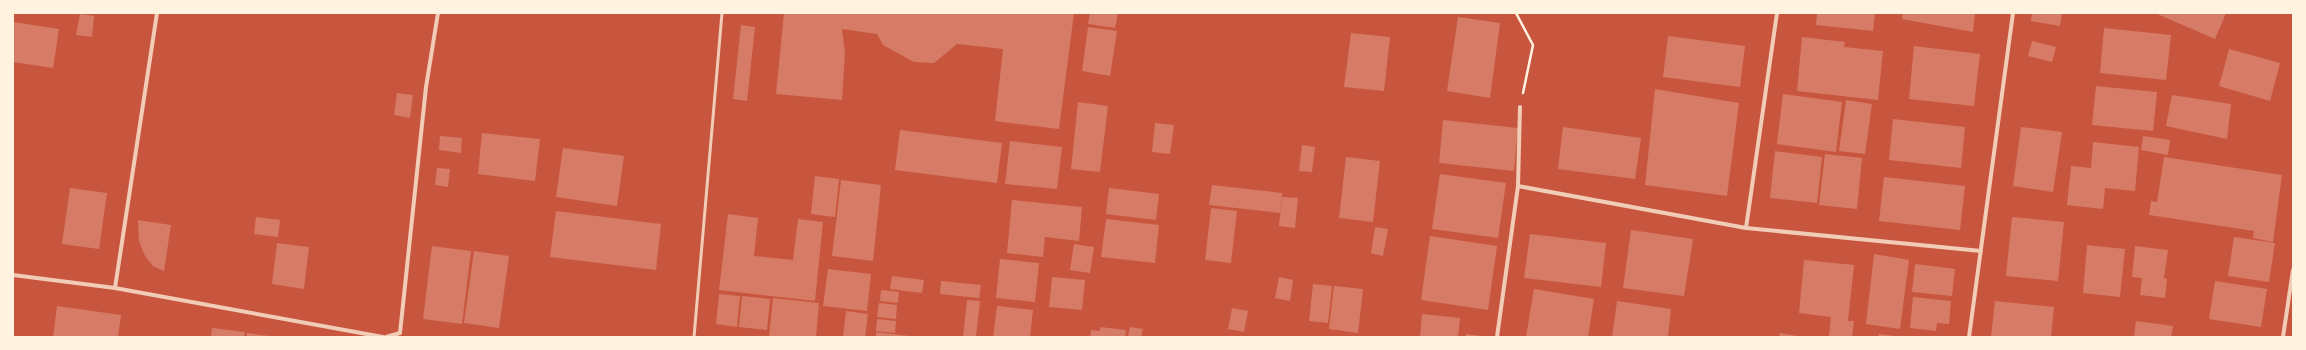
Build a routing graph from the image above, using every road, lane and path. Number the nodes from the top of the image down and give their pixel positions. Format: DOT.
graph roads {
  1 [pos="157,13"];
  2 [pos="438,13"];
  3 [pos="722,13"];
  4 [pos="1516,13"];
  5 [pos="1777,13"];
  6 [pos="2013,13"];
  7 [pos="1520,107"];
  8 [pos="1518,186"];
  9 [pos="1746,228"];
  10 [pos="1981,251"];
  11 [pos="2293,270"];
  12 [pos="13,275"];
  13 [pos="114,288"];
  14 [pos="383,337"];
  15 [pos="386,337"];
  16 [pos="694,337"];
  17 [pos="1497,337"];
  18 [pos="1969,337"];
  19 [pos="2283,337"];
  1 -- 13 [label="street"];
  2 -- 15 [label="street"];
  3 -- 16 [label="lane"];
  4 -- 7 [label="path"];
  5 -- 9 [label="street"];
  6 -- 10 [label="street"];
  7 -- 8 [label="street"];
  8 -- 9 [label="street"];
  8 -- 17 [label="street"];
  9 -- 10 [label="street"];
  10 -- 18 [label="street"];
  11 -- 19 [label="street"];
  12 -- 13 [label="street"];
  13 -- 14 [label="street"];
}
